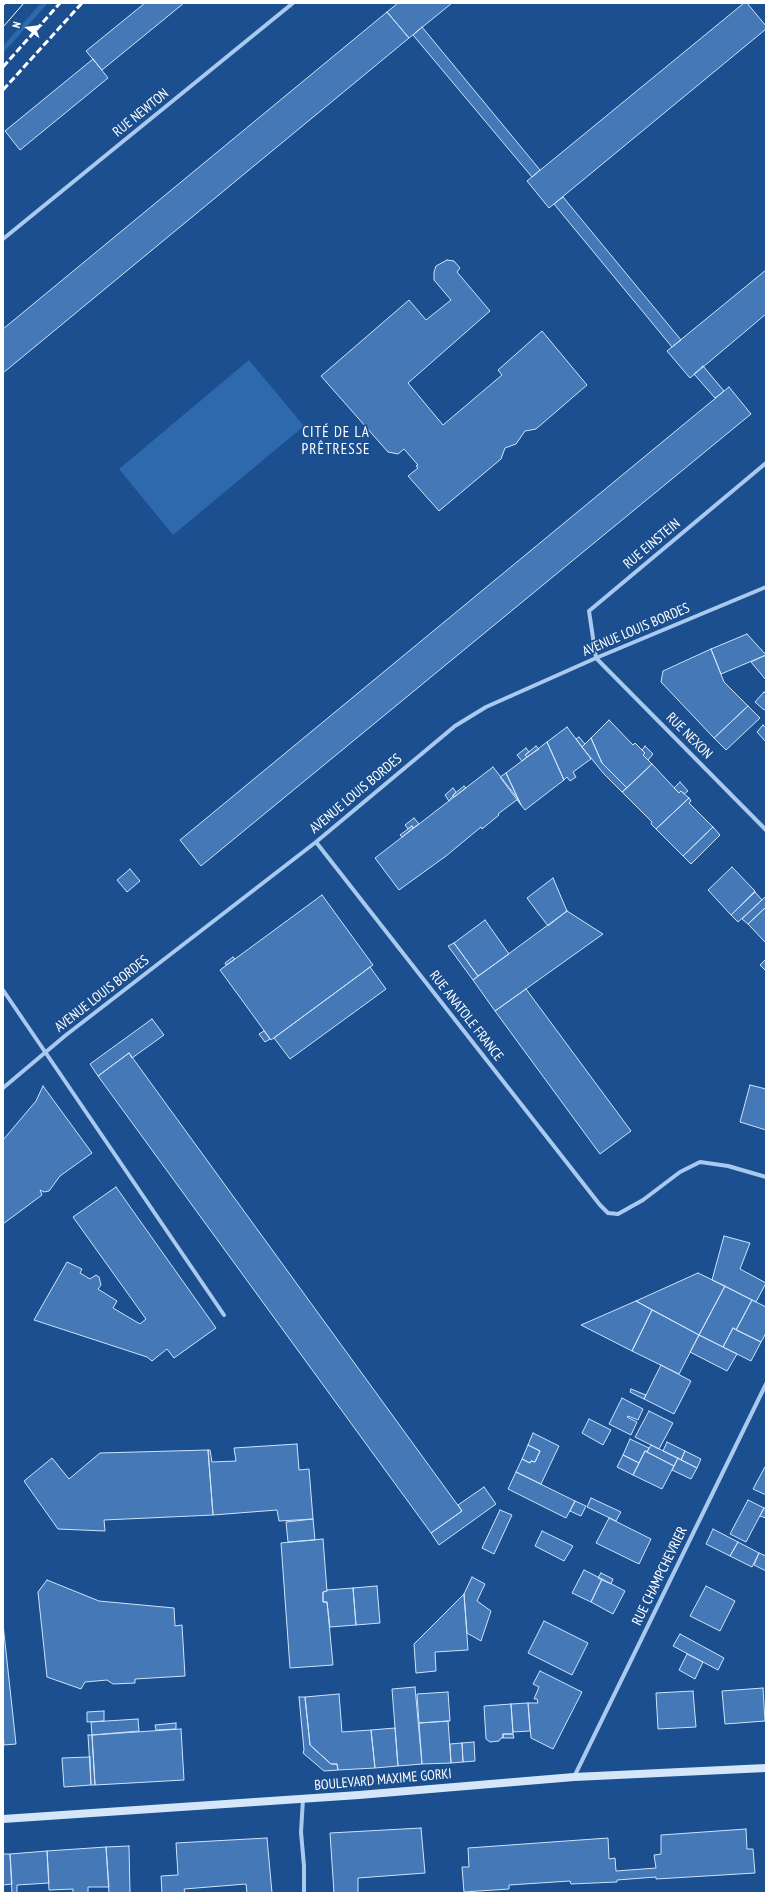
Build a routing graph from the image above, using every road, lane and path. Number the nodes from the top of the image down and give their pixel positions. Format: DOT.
graph roads {
  1 [pos="293,3"];
  2 [pos="3,239"];
  3 [pos="766,463"];
  4 [pos="766,587"];
  5 [pos="596,658"];
  6 [pos="766,830"];
  7 [pos="316,842"];
  8 [pos="3,990"];
  9 [pos="46,1053"];
  10 [pos="3,1088"];
  11 [pos="766,1177"];
  12 [pos="224,1316"];
  13 [pos="766,1384"];
  14 [pos="766,1768"];
  15 [pos="574,1777"];
  16 [pos="304,1799"];
  17 [pos="3,1819"];
  18 [pos="304,1893"];
  1 -- 2 [label="street, RUE NEWTON"];
  3 -- 5 [label="street, RUE EINSTEIN"];
  4 -- 5 [label="street, AVENUE LOUIS BORDES"];
  5 -- 6 [label="street, RUE NEXON"];
  5 -- 7 [label="street, AVENUE LOUIS BORDES"];
  7 -- 9 [label="street, AVENUE LOUIS BORDES"];
  7 -- 11 [label="street, RUE ANATOLE FRANCE"];
  8 -- 9 [label="street"];
  9 -- 10 [label="street, AVENUE LOUIS BORDES"];
  9 -- 12 [label="street"];
  13 -- 15 [label="street, RUE CHAMPCHEVRIER"];
  14 -- 15 [label="main road, BOULEVARD MAXIME GORKI"];
  15 -- 16 [label="main road, BOULEVARD MAXIME GORKI"];
  16 -- 17 [label="main road, BOULEVARD MAXIME GORKI"];
  16 -- 18 [label="street"];
}
